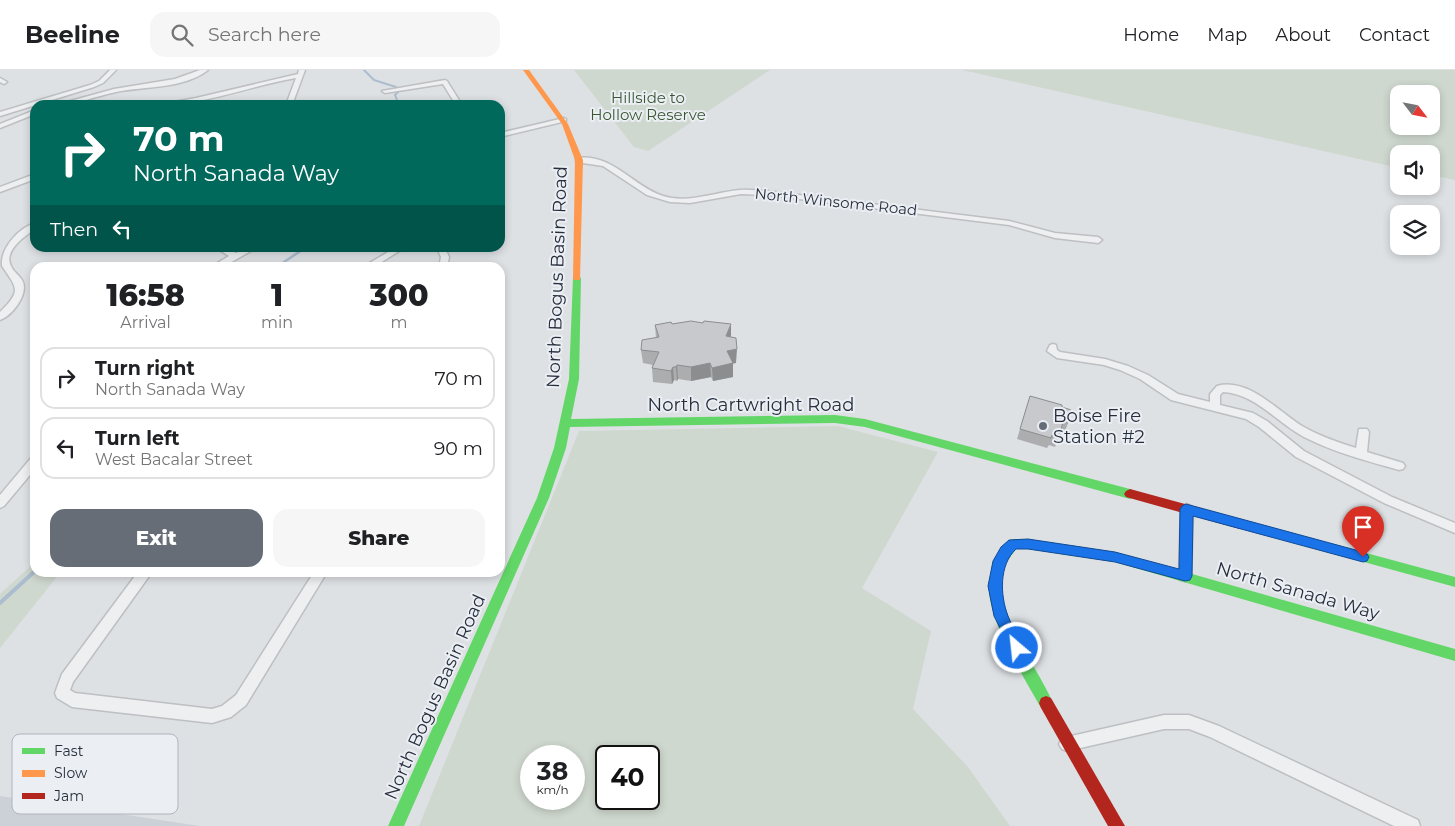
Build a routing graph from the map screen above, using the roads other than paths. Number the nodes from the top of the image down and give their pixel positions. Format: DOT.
graph roads {
  1 [pos="113,70"];
  2 [pos="205,70"];
  3 [pos="526,70"];
  4 [pos="301,73"];
  5 [pos="385,91"];
  6 [pos="46,100"];
  7 [pos="78,100"];
  8 [pos="197,100"];
  9 [pos="291,100"];
  10 [pos="456,100"];
  11 [pos="30,105"];
  12 [pos="0,114"];
  13 [pos="30,114"];
  14 [pos="564,120"];
  15 [pos="0,126"];
  16 [pos="505,134"];
  17 [pos="579,160"];
  18 [pos="30,178"];
  19 [pos="0,190"];
  20 [pos="30,229"];
  21 [pos="1098,240"];
  22 [pos="228,252"];
  23 [pos="244,252"];
  24 [pos="393,252"];
  25 [pos="235,256"];
  26 [pos="224,262"];
  27 [pos="376,262"];
  28 [pos="0,317"];
  29 [pos="1053,347"];
  30 [pos="1216,408"];
  31 [pos="566,423"];
  32 [pos="1363,432"];
  33 [pos="1361,454"];
  34 [pos="1399,466"];
  35 [pos="30,467"];
  36 [pos="0,503"];
  37 [pos="1186,509"];
  38 [pos="1455,528"];
  39 [pos="1185,576"];
  40 [pos="142,577"];
  41 [pos="317,577"];
  42 [pos="1455,582"];
  43 [pos="1455,655"];
  44 [pos="1067,744"];
  45 [pos="396,826"];
  46 [pos="1117,826"];
  47 [pos="1412,826"];
  1 -- 6 [label="street"];
  2 -- 7 [label="street"];
  3 -- 14 [label="street, North Bogus Basin Road"];
  4 -- 8 [label="street"];
  4 -- 9 [label="street"];
  5 -- 10 [label="street"];
  11 -- 12 [label="street"];
  13 -- 15 [label="street"];
  14 -- 16 [label="street"];
  14 -- 17 [label="street, North Bogus Basin Road"];
  17 -- 21 [label="street, North Winsome Road"];
  17 -- 31 [label="street, North Bogus Basin Road"];
  18 -- 19 [label="street"];
  20 -- 28 [label="street"];
  22 -- 25 [label="street"];
  23 -- 25 [label="street"];
  24 -- 27 [label="street"];
  25 -- 26 [label="street"];
  29 -- 30 [label="street"];
  30 -- 33 [label="street"];
  30 -- 38 [label="street"];
  31 -- 37 [label="street, North Cartwright Road"];
  31 -- 45 [label="street, North Bogus Basin Road"];
  32 -- 33 [label="street"];
  33 -- 34 [label="street"];
  35 -- 36 [label="street"];
  37 -- 39 [label="street"];
  37 -- 42 [label="street, North Cartwright Road"];
  39 -- 43 [label="street, North Sanada Way"];
  39 -- 44 [label="street, North Sanada Way"];
  40 -- 41 [label="street"];
  44 -- 46 [label="street"];
  44 -- 47 [label="street"];
}
